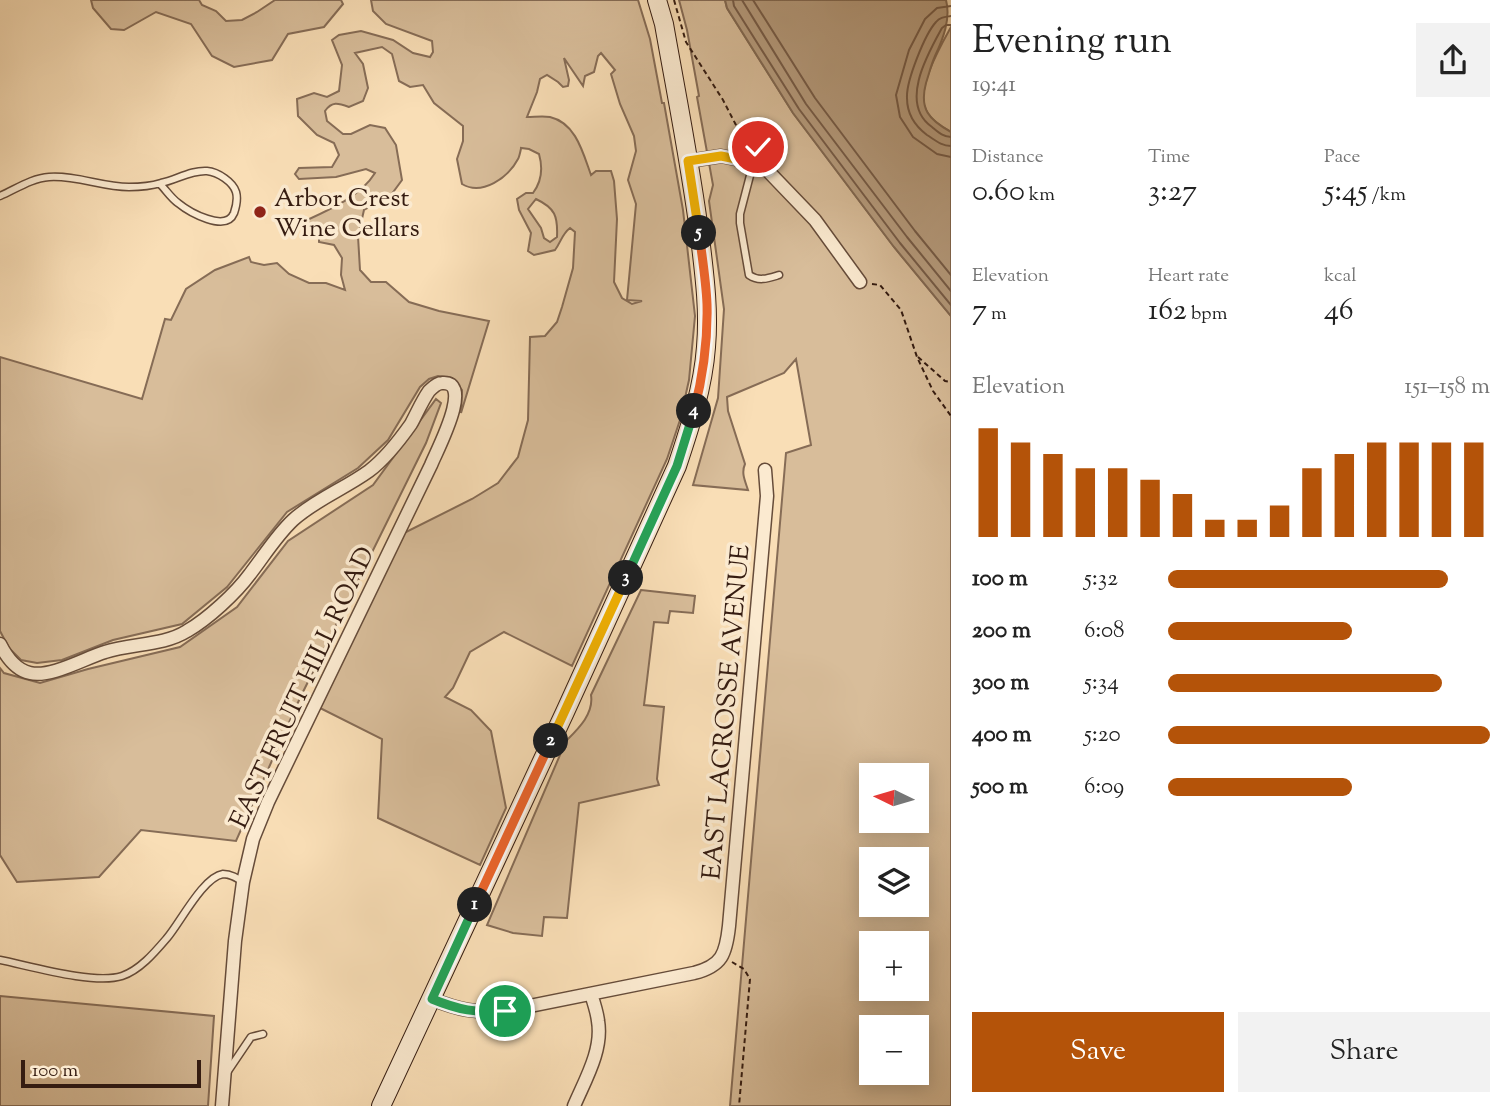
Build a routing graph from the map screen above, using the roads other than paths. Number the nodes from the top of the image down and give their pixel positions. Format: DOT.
graph roads {
  1 [pos="657,0"];
  2 [pos="688,161"];
  3 [pos="752,164"];
  4 [pos="160,184"];
  5 [pos="0,196"];
  6 [pos="779,275"];
  7 [pos="860,282"];
  8 [pos="765,470"];
  9 [pos="0,644"];
  10 [pos="243,882"];
  11 [pos="0,960"];
  12 [pos="591,994"];
  13 [pos="432,999"];
  14 [pos="263,1034"];
  15 [pos="225,1075"];
  16 [pos="222,1106"];
  17 [pos="381,1106"];
  18 [pos="574,1106"];
  1 -- 2 [label="street"];
  2 -- 3 [label="street"];
  2 -- 13 [label="street"];
  3 -- 6 [label="lane"];
  3 -- 7 [label="street"];
  4 -- 4 [label="lane"];
  4 -- 5 [label="lane"];
  8 -- 12 [label="street, EAST LACROSSE AVENUE"];
  9 -- 10 [label="street, EAST FRUIT HILL ROAD"];
  10 -- 11 [label="lane"];
  10 -- 15 [label="street, EAST FRUIT HILL ROAD"];
  12 -- 13 [label="street"];
  12 -- 18 [label="street"];
  13 -- 17 [label="street"];
  14 -- 15 [label="lane"];
  15 -- 16 [label="street, EAST FRUIT HILL ROAD"];
}
